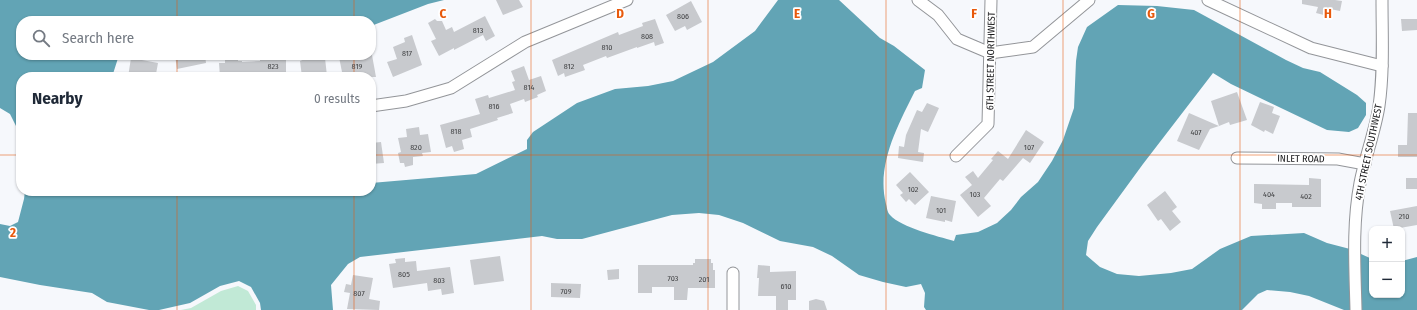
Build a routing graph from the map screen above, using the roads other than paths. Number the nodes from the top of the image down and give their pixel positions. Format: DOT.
graph roads {
  1 [pos="627,0"];
  2 [pos="918,0"];
  3 [pos="991,0"];
  4 [pos="1089,0"];
  5 [pos="1208,0"];
  6 [pos="1382,0"];
  7 [pos="990,53"];
  8 [pos="1382,66"];
  9 [pos="376,105"];
  10 [pos="956,156"];
  11 [pos="1237,158"];
  12 [pos="1365,164"];
  13 [pos="733,273"];
  14 [pos="734,310"];
  15 [pos="1356,310"];
  1 -- 9 [label="street"];
  2 -- 7 [label="street"];
  3 -- 7 [label="street, 6TH STREET NORTHWEST"];
  4 -- 7 [label="street"];
  5 -- 8 [label="street"];
  6 -- 8 [label="street, 4TH STREET SOUTHWEST"];
  7 -- 10 [label="street, 6TH STREET NORTHWEST"];
  8 -- 12 [label="street, 4TH STREET SOUTHWEST"];
  11 -- 12 [label="street, INLET ROAD"];
  12 -- 15 [label="street, 4TH STREET SOUTHWEST"];
  13 -- 14 [label="street"];
}
